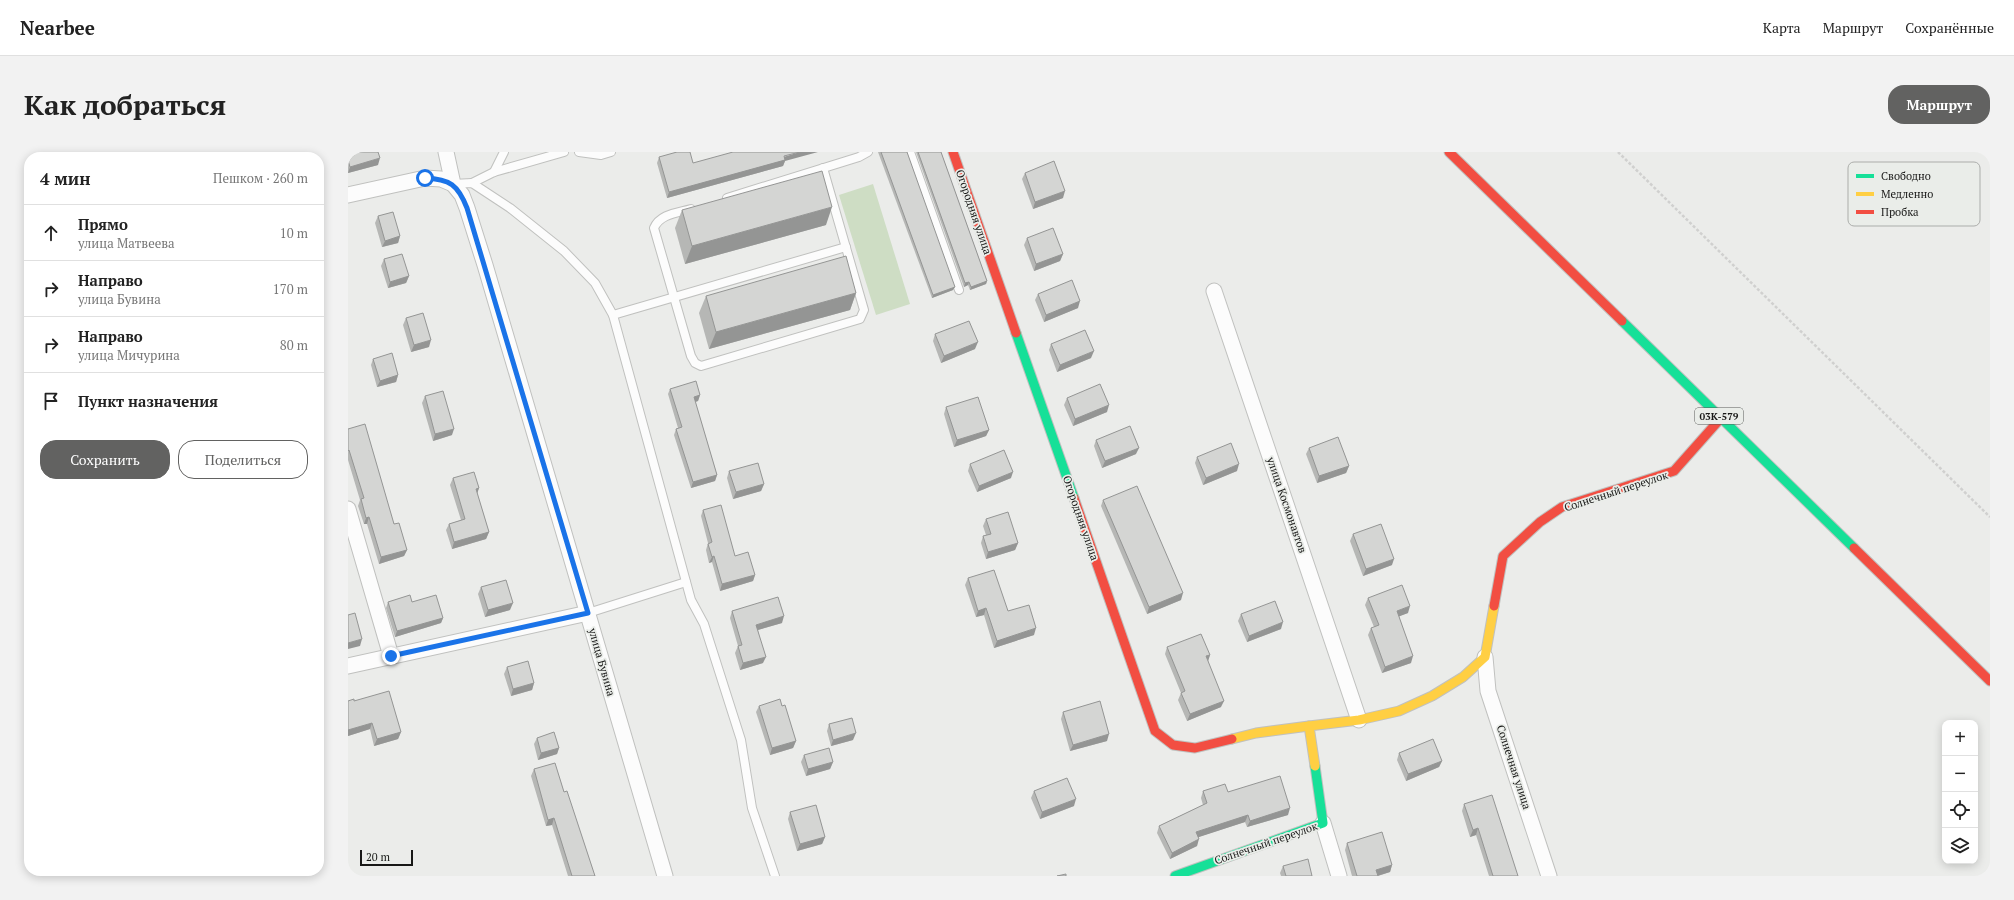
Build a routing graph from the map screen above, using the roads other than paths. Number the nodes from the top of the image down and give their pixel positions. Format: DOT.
graph roads {
  1 [pos="446,152"];
  2 [pos="504,152"];
  3 [pos="564,152"];
  4 [pos="579,152"];
  5 [pos="611,152"];
  6 [pos="868,152"];
  7 [pos="910,152"];
  8 [pos="953,152"];
  9 [pos="1449,152"];
  10 [pos="823,168"];
  11 [pos="494,172"];
  12 [pos="472,183"];
  13 [pos="453,184"];
  14 [pos="348,195"];
  15 [pos="716,201"];
  16 [pos="701,206"];
  17 [pos="846,247"];
  18 [pos="960,290"];
  19 [pos="1214,291"];
  20 [pos="674,297"];
  21 [pos="613,314"];
  22 [pos="1721,418"];
  23 [pos="348,510"];
  24 [pos="686,582"];
  25 [pos="588,613"];
  26 [pos="391,656"];
  27 [pos="1485,657"];
  28 [pos="348,666"];
  29 [pos="1990,681"];
  30 [pos="1360,720"];
  31 [pos="1309,726"];
  32 [pos="1323,823"];
  33 [pos="665,876"];
  34 [pos="775,876"];
  35 [pos="1176,876"];
  36 [pos="1339,876"];
  37 [pos="1549,876"];
  1 -- 13 [label="street, улица Бувина"];
  2 -- 11 [label="lane"];
  3 -- 11 [label="lane"];
  4 -- 5 [label="lane"];
  6 -- 10 [label="lane"];
  7 -- 18 [label="lane"];
  8 -- 31 [label="street, Огородняя улица"];
  9 -- 22 [label="street, 03К-579"];
  10 -- 15 [label="lane"];
  10 -- 17 [label="lane"];
  11 -- 12 [label="lane"];
  12 -- 13 [label="lane"];
  12 -- 21 [label="lane"];
  13 -- 14 [label="street"];
  13 -- 25 [label="street, улица Бувина"];
  16 -- 20 [label="lane"];
  17 -- 20 [label="lane"];
  17 -- 20 [label="lane"];
  19 -- 30 [label="street, улица Космонавтов"];
  20 -- 21 [label="lane"];
  21 -- 24 [label="lane"];
  22 -- 27 [label="street, Солнечный переулок"];
  22 -- 29 [label="street, 03К-579"];
  23 -- 26 [label="street"];
  24 -- 25 [label="lane"];
  24 -- 34 [label="lane"];
  25 -- 26 [label="street"];
  25 -- 33 [label="street, улица Бувина"];
  26 -- 28 [label="street"];
  27 -- 30 [label="street"];
  27 -- 37 [label="street, Солнечная улица"];
  30 -- 31 [label="street"];
  31 -- 32 [label="street, Солнечный переулок"];
  32 -- 35 [label="street, Солнечный переулок"];
  32 -- 36 [label="street"];
}
